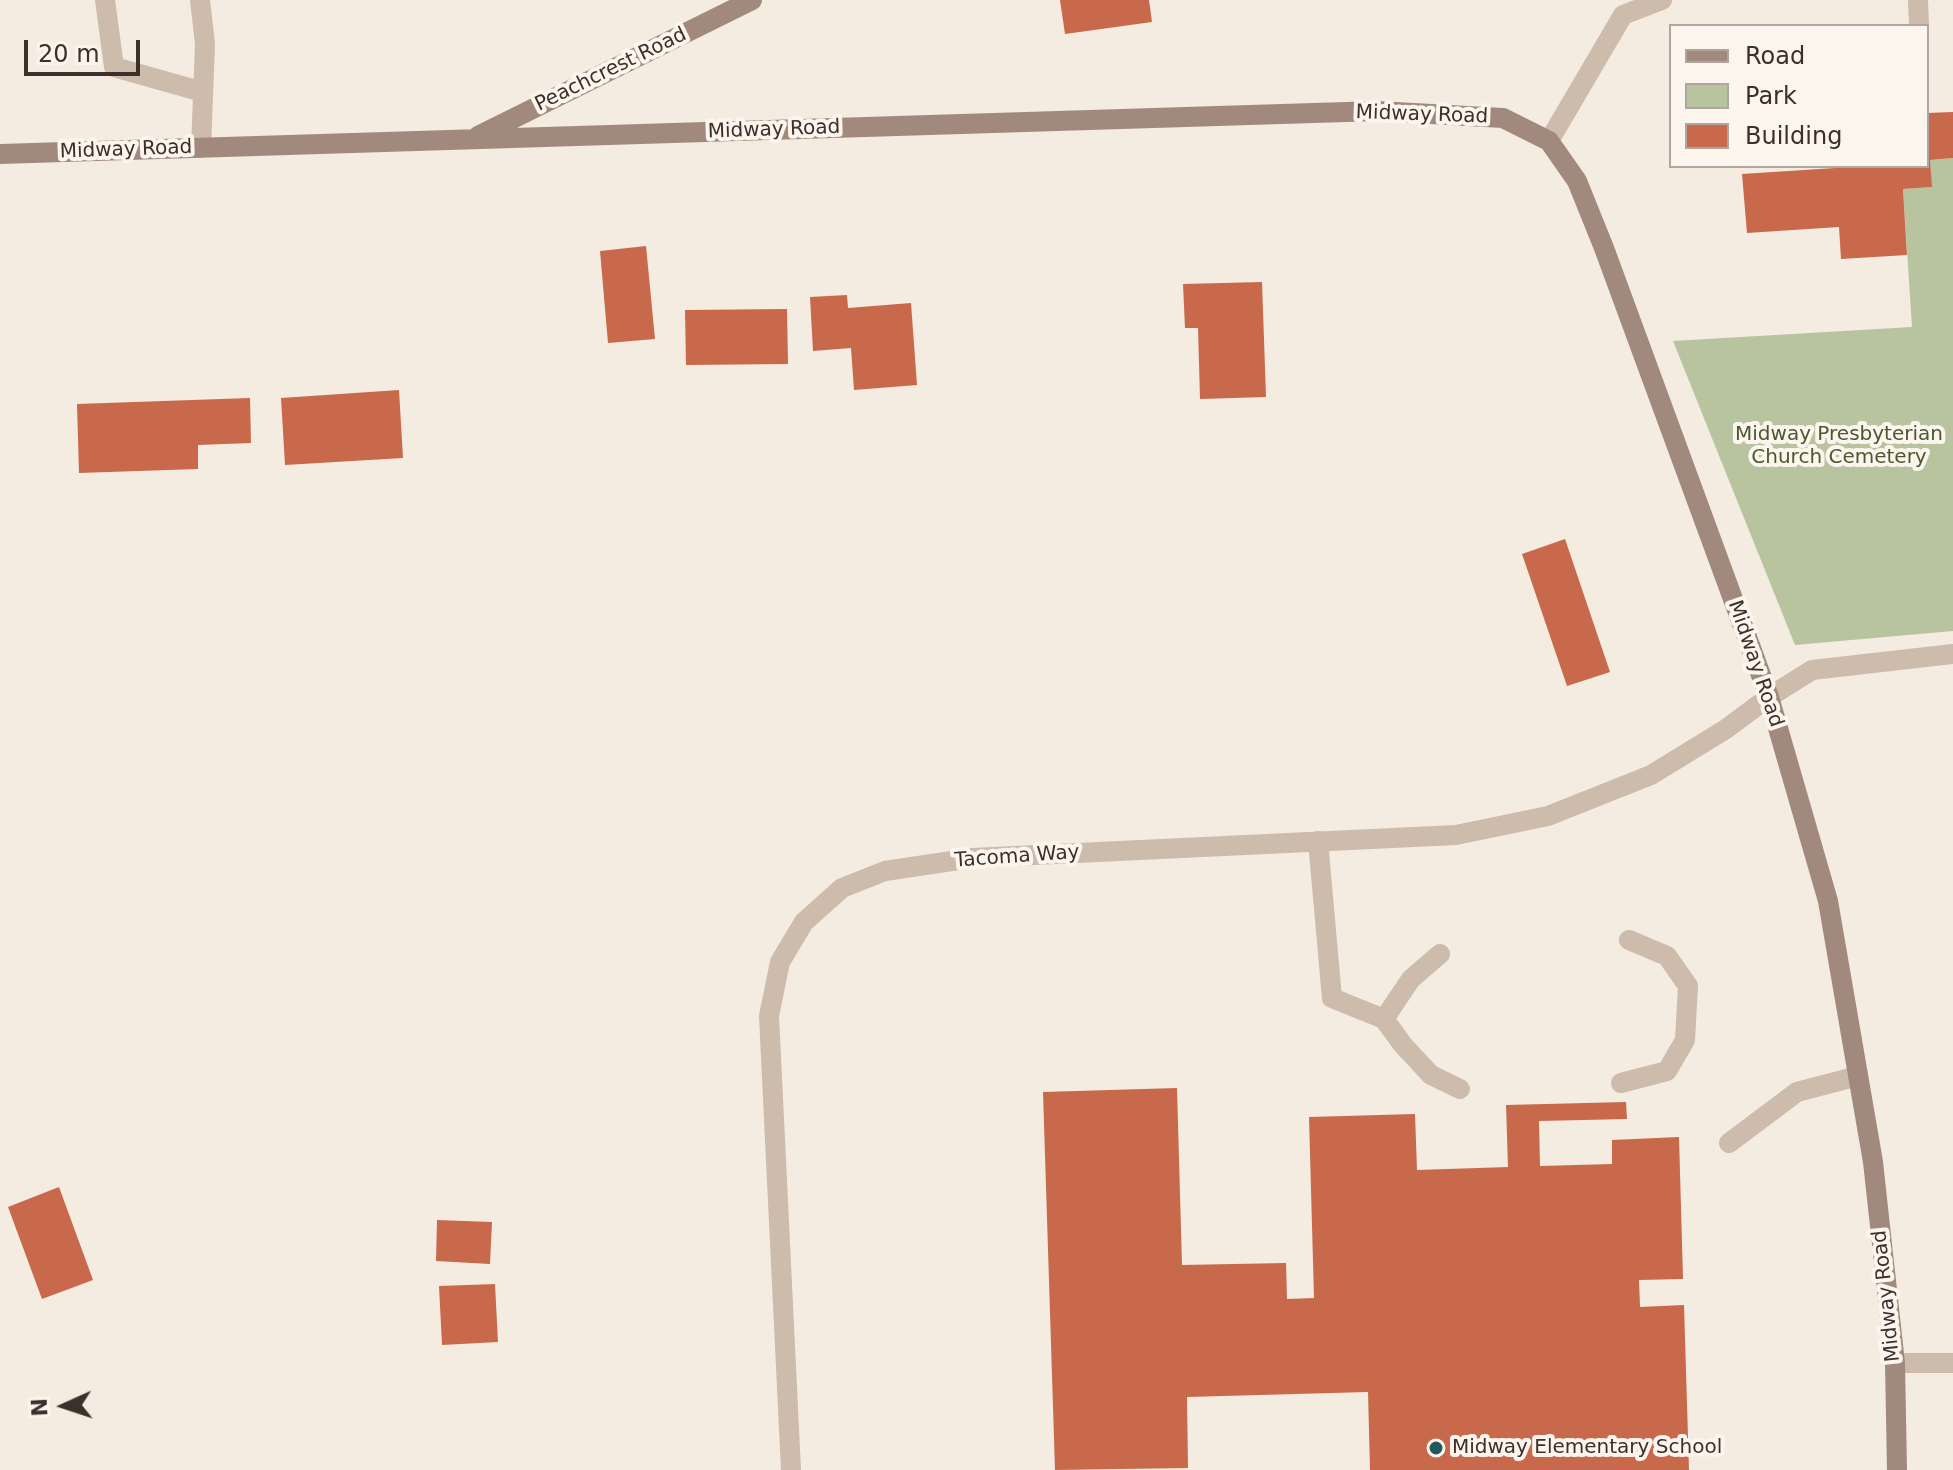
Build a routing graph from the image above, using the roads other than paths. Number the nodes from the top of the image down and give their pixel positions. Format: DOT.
graph roads {
  1 [pos="105,0"];
  2 [pos="200,0"];
  3 [pos="1662,0"];
  4 [pos="1918,0"];
  5 [pos="747,1"];
  6 [pos="1919,24"];
  7 [pos="203,92"];
  8 [pos="470,139"];
  9 [pos="1549,141"];
  10 [pos="201,148"];
  11 [pos="0,154"];
  12 [pos="1953,654"];
  13 [pos="1769,697"];
  14 [pos="1318,841"];
  15 [pos="1629,940"];
  16 [pos="1440,954"];
  17 [pos="1384,1019"];
  18 [pos="1858,1076"];
  19 [pos="1621,1083"];
  20 [pos="1460,1089"];
  21 [pos="1729,1143"];
  22 [pos="1895,1363"];
  23 [pos="1953,1363"];
  24 [pos="791,1470"];
  25 [pos="1897,1470"];
  1 -- 7 [label="street"];
  2 -- 7 [label="street"];
  3 -- 9 [label="street"];
  4 -- 6 [label="street"];
  5 -- 8 [label="street, Peachcrest Road"];
  7 -- 10 [label="street"];
  8 -- 9 [label="street, Midway Road"];
  8 -- 10 [label="street, Midway Road"];
  9 -- 13 [label="street, Midway Road"];
  10 -- 11 [label="street, Midway Road"];
  12 -- 13 [label="street, Tacoma Way"];
  13 -- 14 [label="street, Tacoma Way"];
  13 -- 18 [label="street, Midway Road"];
  14 -- 17 [label="street"];
  14 -- 24 [label="street, Tacoma Way"];
  15 -- 19 [label="street"];
  16 -- 17 [label="street"];
  17 -- 20 [label="street"];
  18 -- 21 [label="street"];
  18 -- 22 [label="street, Midway Road"];
  22 -- 23 [label="street"];
  22 -- 25 [label="street, Midway Road"];
}
